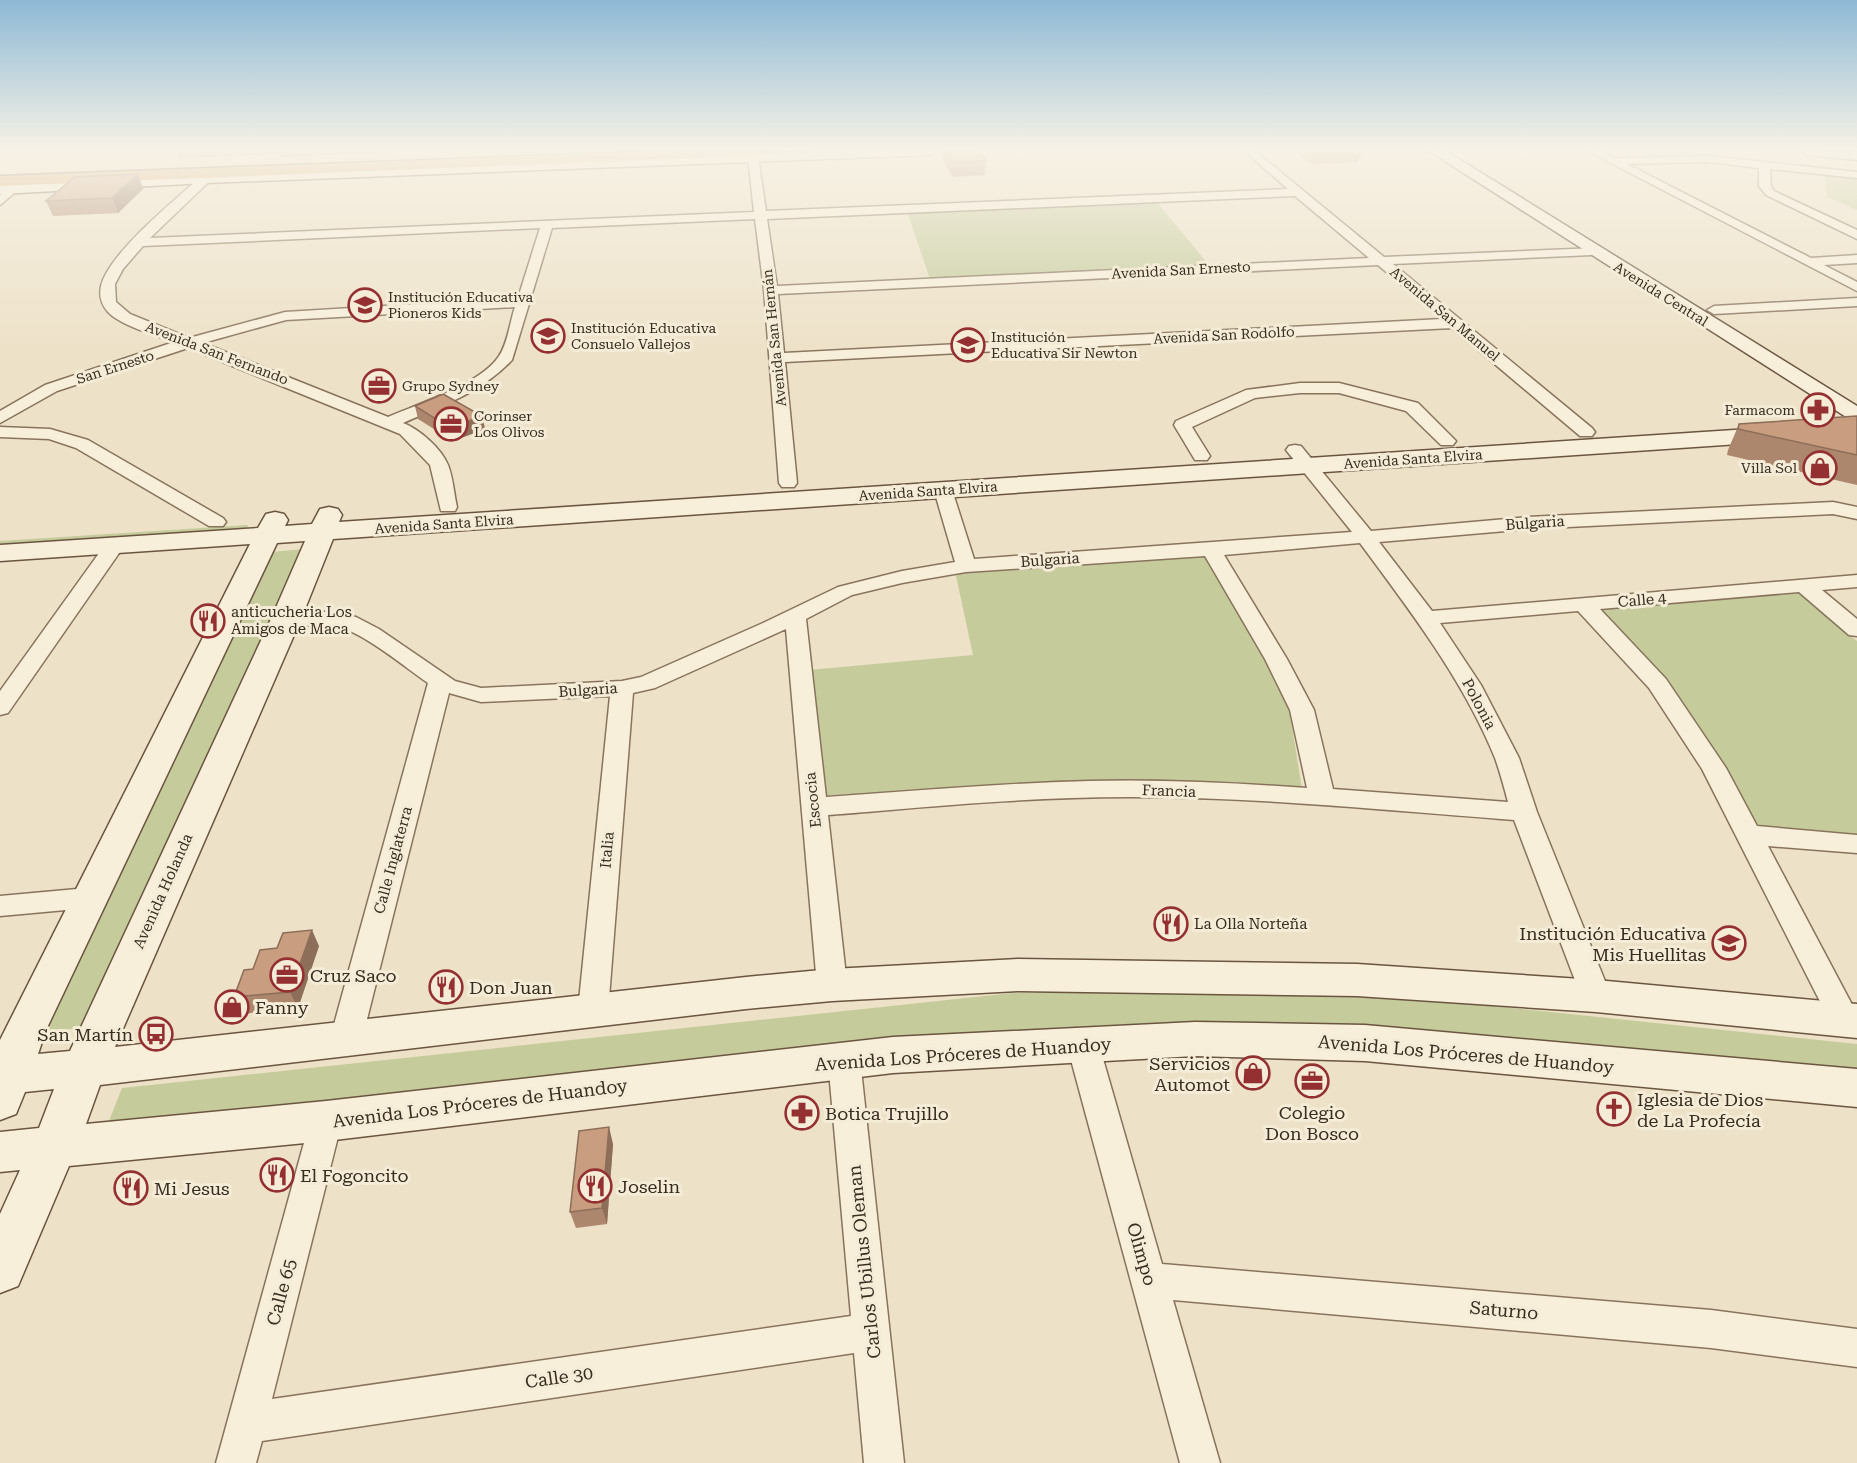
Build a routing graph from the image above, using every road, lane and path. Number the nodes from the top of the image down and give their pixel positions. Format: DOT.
graph roads {
  1 [pos="163,219"];
  2 [pos="670,219"];
  3 [pos="762,219"];
  4 [pos="1332,219"];
  5 [pos="1548,219"];
  6 [pos="1559,219"];
  7 [pos="1726,219"];
  8 [pos="1824,219"];
  9 [pos="547,225"];
  10 [pos="1857,235"];
  11 [pos="139,242"];
  12 [pos="1592,250"];
  13 [pos="1857,259"];
  14 [pos="1381,260"];
  15 [pos="1808,262"];
  16 [pos="1857,288"];
  17 [pos="771,290"];
  18 [pos="524,302"];
  19 [pos="1857,302"];
  20 [pos="1714,310"];
  21 [pos="1456,323"];
  22 [pos="187,343"];
  23 [pos="776,358"];
  24 [pos="1857,398"];
  25 [pos="1857,417"];
  26 [pos="0,418"];
  27 [pos="390,422"];
  28 [pos="1857,429"];
  29 [pos="0,432"];
  30 [pos="1586,432"];
  31 [pos="1448,441"];
  32 [pos="1201,456"];
  33 [pos="1301,458"];
  34 [pos="788,483"];
  35 [pos="848,488"];
  36 [pos="943,490"];
  37 [pos="448,507"];
  38 [pos="1857,513"];
  39 [pos="216,522"];
  40 [pos="325,524"];
  41 [pos="271,527"];
  42 [pos="0,535"];
  43 [pos="1365,536"];
  44 [pos="114,546"];
  45 [pos="1211,549"];
  46 [pos="0,553"];
  47 [pos="966,566"];
  48 [pos="1857,581"];
  49 [pos="1804,586"];
  50 [pos="1584,605"];
  51 [pos="795,615"];
  52 [pos="1426,618"];
  53 [pos="286,619"];
  54 [pos="1857,630"];
  55 [pos="440,682"];
  56 [pos="622,688"];
  57 [pos="0,708"];
  58 [pos="1322,797"];
  59 [pos="814,807"];
  60 [pos="1524,812"];
  61 [pos="1751,835"];
  62 [pos="1857,844"];
  63 [pos="88,898"];
  64 [pos="0,906"];
  65 [pos="832,985"];
  66 [pos="1596,996"];
  67 [pos="593,1011"];
  68 [pos="1851,1020"];
  69 [pos="346,1039"];
  70 [pos="1083,1045"];
  71 [pos="844,1060"];
  72 [pos="84,1069"];
  73 [pos="4,1084"];
  74 [pos="1857,1088"];
  75 [pos="326,1121"];
  76 [pos="56,1145"];
  77 [pos="0,1152"];
  78 [pos="0,1269"];
  79 [pos="1149,1281"];
  80 [pos="871,1332"];
  81 [pos="1857,1348"];
  82 [pos="247,1423"];
  83 [pos="236,1463"];
  84 [pos="884,1463"];
  85 [pos="1200,1463"];
  1 -- 11 [label="street, Avenida San Fernando"];
  2 -- 9 [label="street"];
  3 -- 17 [label="street, Avenida San Hernán"];
  4 -- 14 [label="street, Avenida San Manuel"];
  5 -- 12 [label="main road, Avenida Central"];
  6 -- 20 [label="main road, Avenida Central"];
  7 -- 15 [label="street"];
  8 -- 10 [label="street"];
  9 -- 11 [label="street"];
  9 -- 18 [label="street"];
  11 -- 22 [label="street, Avenida San Fernando"];
  12 -- 14 [label="street, Avenida San Ernesto"];
  12 -- 25 [label="main road, Avenida Central"];
  13 -- 15 [label="street"];
  14 -- 17 [label="street, Avenida San Ernesto"];
  14 -- 21 [label="street, Avenida San Manuel"];
  15 -- 16 [label="street"];
  17 -- 23 [label="street, Avenida San Hernán"];
  18 -- 22 [label="street, San Ernesto"];
  18 -- 27 [label="street"];
  19 -- 20 [label="street"];
  20 -- 24 [label="main road, Avenida Central"];
  21 -- 23 [label="street, Avenida San Rodolfo"];
  21 -- 30 [label="street, Avenida San Manuel"];
  22 -- 26 [label="street, San Ernesto"];
  22 -- 27 [label="street, Avenida San Fernando"];
  23 -- 34 [label="street, Avenida San Hernán"];
  25 -- 30 [label="main road, Avenida Santa Elvira"];
  27 -- 37 [label="street, Avenida San Fernando"];
  28 -- 33 [label="main road, Avenida Santa Elvira"];
  29 -- 39 [label="street"];
  30 -- 31 [label="main road, Avenida Santa Elvira"];
  31 -- 32 [label="street"];
  31 -- 33 [label="main road, Avenida Santa Elvira"];
  32 -- 33 [label="main road, Avenida Santa Elvira"];
  32 -- 35 [label="main road, Avenida Santa Elvira"];
  33 -- 36 [label="main road, Avenida Santa Elvira"];
  33 -- 43 [label="street, Polonia"];
  34 -- 35 [label="main road, Avenida Santa Elvira"];
  34 -- 37 [label="main road, Avenida Santa Elvira"];
  35 -- 36 [label="main road, Avenida Santa Elvira"];
  35 -- 40 [label="main road, Avenida Santa Elvira"];
  36 -- 47 [label="street"];
  37 -- 40 [label="main road, Avenida Santa Elvira"];
  38 -- 43 [label="street, Bulgaria"];
  39 -- 41 [label="main road, Avenida Santa Elvira"];
  39 -- 42 [label="main road, Avenida Santa Elvira"];
  40 -- 41 [label="main road, Avenida Santa Elvira"];
  40 -- 53 [label="main road, Avenida Holanda"];
  41 -- 44 [label="main road, Avenida Santa Elvira"];
  41 -- 63 [label="main road"];
  43 -- 45 [label="street, Bulgaria"];
  43 -- 52 [label="street, Polonia"];
  44 -- 46 [label="main road, Avenida Santa Elvira"];
  44 -- 57 [label="street"];
  45 -- 47 [label="street, Bulgaria"];
  45 -- 58 [label="street"];
  47 -- 51 [label="street, Bulgaria"];
  48 -- 49 [label="street, Calle 4"];
  49 -- 50 [label="street, Calle 4"];
  49 -- 54 [label="street"];
  50 -- 52 [label="street, Calle 4"];
  50 -- 61 [label="street"];
  51 -- 56 [label="street, Bulgaria"];
  51 -- 59 [label="street, Escocia"];
  52 -- 60 [label="street, Polonia"];
  53 -- 55 [label="street, Bulgaria"];
  53 -- 72 [label="main road, Avenida Holanda"];
  55 -- 56 [label="street, Bulgaria"];
  55 -- 69 [label="street, Calle Inglaterra"];
  56 -- 67 [label="street, Italia"];
  58 -- 59 [label="street, Francia"];
  58 -- 60 [label="street, Francia"];
  59 -- 65 [label="street, Escocia"];
  60 -- 66 [label="street, Polonia"];
  61 -- 62 [label="street"];
  61 -- 68 [label="street"];
  63 -- 64 [label="street"];
  63 -- 73 [label="main road"];
  65 -- 66 [label="main road"];
  65 -- 67 [label="main road"];
  66 -- 68 [label="main road"];
  67 -- 69 [label="main road"];
  69 -- 72 [label="main road"];
  70 -- 71 [label="main road, Avenida Los Próceres de Huandoy"];
  70 -- 74 [label="main road, Avenida Los Próceres de Huandoy"];
  70 -- 79 [label="street, Olimpo"];
  71 -- 75 [label="main road, Avenida Los Próceres de Huandoy"];
  71 -- 80 [label="street, Carlos Ubillus Oleman"];
  72 -- 73 [label="main road"];
  72 -- 76 [label="main road, Avenida Holanda"];
  75 -- 76 [label="main road, Avenida Los Próceres de Huandoy"];
  75 -- 82 [label="street, Calle 65"];
  76 -- 77 [label="main road, Avenida Los Próceres de Huandoy"];
  76 -- 78 [label="main road, Avenida Holanda"];
  79 -- 81 [label="street, Saturno"];
  79 -- 85 [label="street, Olimpo"];
  80 -- 82 [label="street, Calle 30"];
  80 -- 84 [label="street, Carlos Ubillus Oleman"];
  82 -- 83 [label="street, Calle 65"];
}
